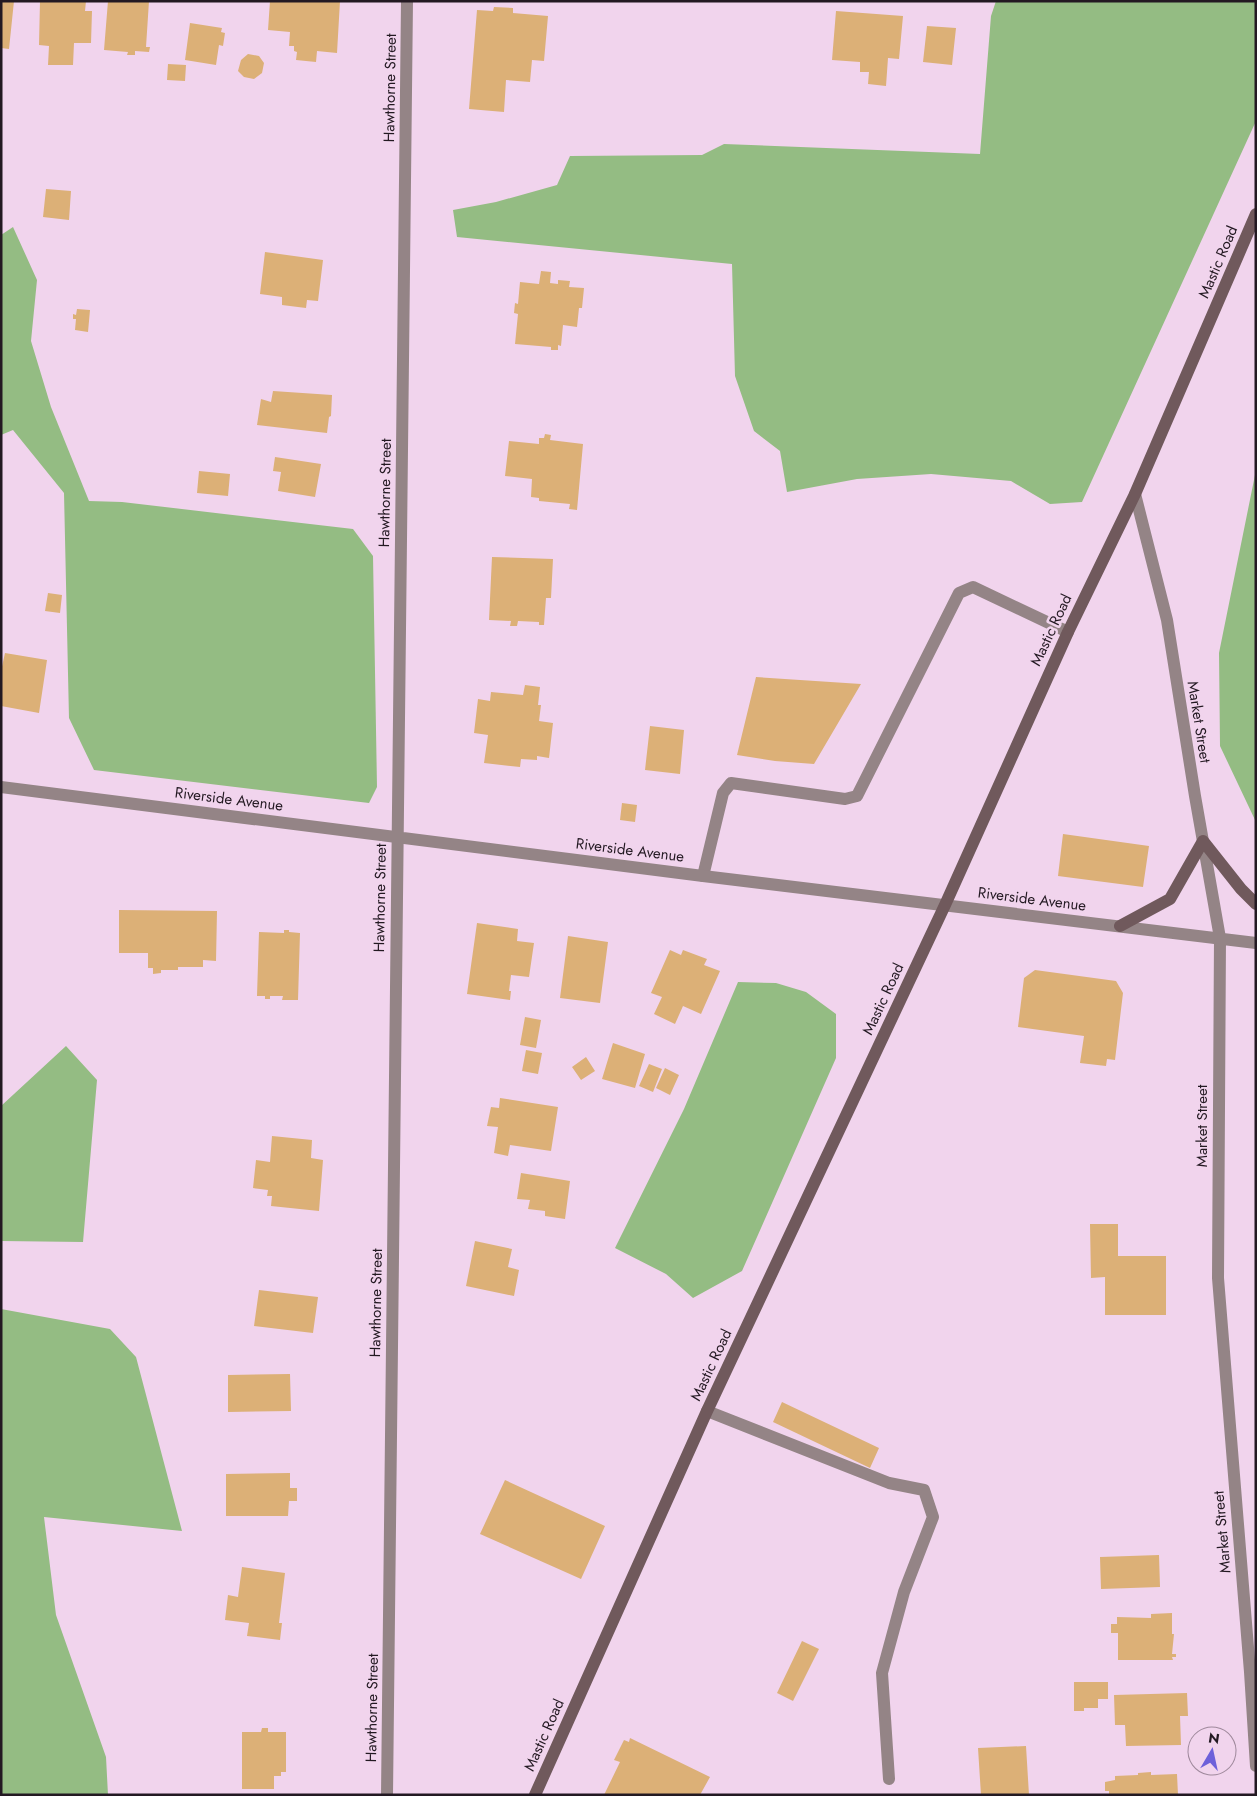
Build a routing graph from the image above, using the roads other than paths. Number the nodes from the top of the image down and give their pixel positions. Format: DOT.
graph roads {
  1 [pos="407,1"];
  2 [pos="1256,214"];
  3 [pos="1135,494"];
  4 [pos="1068,632"];
  5 [pos="1,788"];
  6 [pos="397,837"];
  7 [pos="1203,841"];
  8 [pos="703,876"];
  9 [pos="1256,904"];
  10 [pos="945,905"];
  11 [pos="1120,926"];
  12 [pos="1220,938"];
  13 [pos="1256,943"];
  14 [pos="707,1410"];
  15 [pos="1256,1766"];
  16 [pos="889,1779"];
  17 [pos="387,1795"];
  18 [pos="535,1795"];
  1 -- 6 [label="street, Hawthorne Street"];
  2 -- 3 [label="main road, Mastic Road"];
  3 -- 4 [label="main road, Mastic Road"];
  3 -- 7 [label="street, Market Street"];
  4 -- 8 [label="street"];
  4 -- 10 [label="main road, Mastic Road"];
  5 -- 6 [label="street, Riverside Avenue"];
  6 -- 8 [label="street, Riverside Avenue"];
  6 -- 17 [label="street, Hawthorne Street"];
  7 -- 9 [label="main road"];
  7 -- 11 [label="main road"];
  7 -- 12 [label="street, Market Street"];
  8 -- 10 [label="street, Riverside Avenue"];
  10 -- 11 [label="street, Riverside Avenue"];
  10 -- 14 [label="main road, Mastic Road"];
  11 -- 12 [label="street, Riverside Avenue"];
  12 -- 13 [label="street, Riverside Avenue"];
  12 -- 15 [label="street, Market Street"];
  14 -- 16 [label="street"];
  14 -- 18 [label="main road, Mastic Road"];
}
